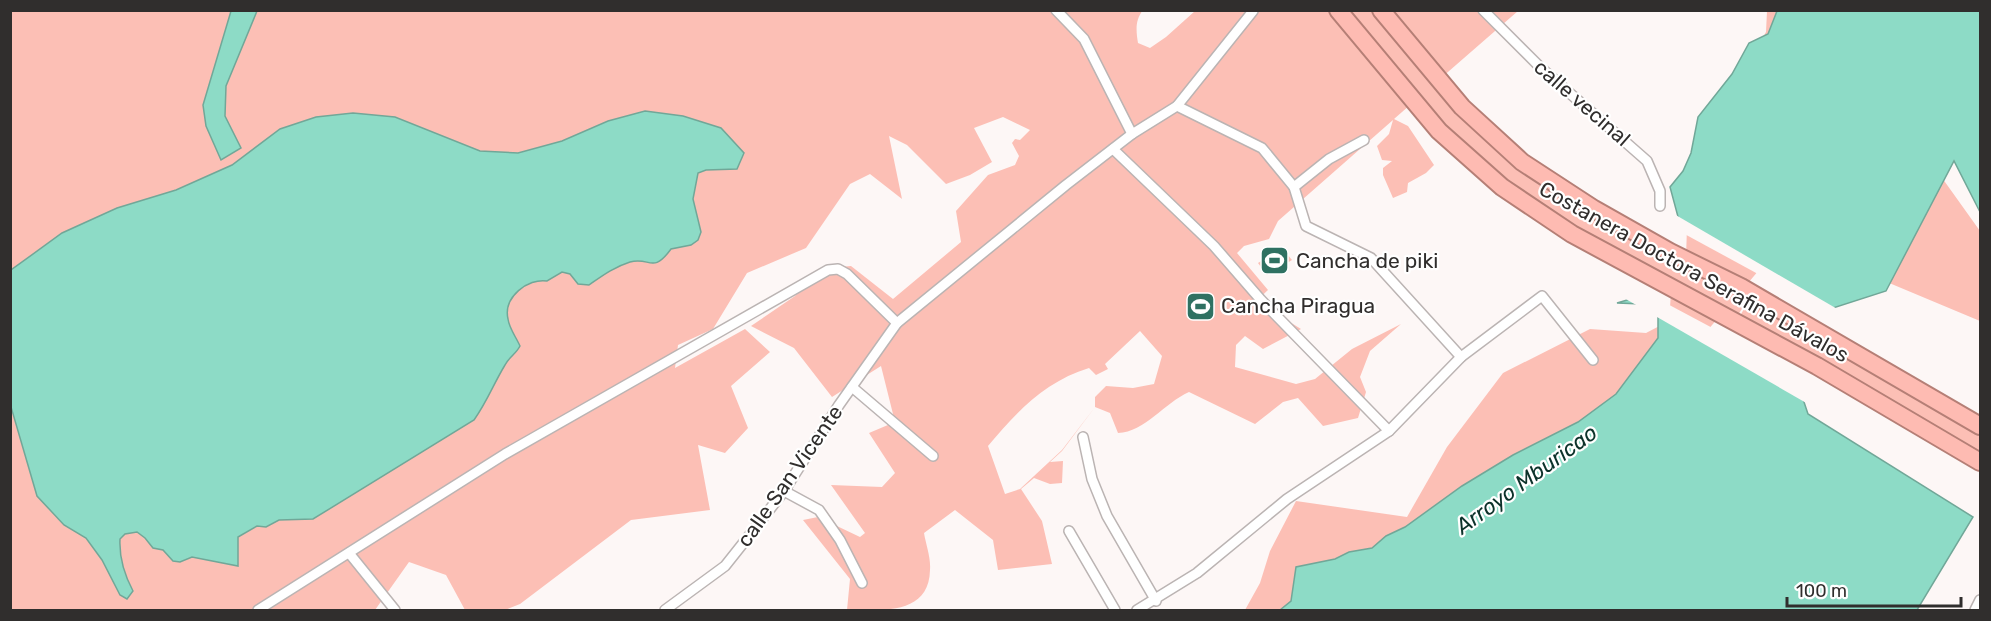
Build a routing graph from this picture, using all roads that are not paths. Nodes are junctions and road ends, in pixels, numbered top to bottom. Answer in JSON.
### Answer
{"nodes":[{"id":1,"x":1056,"y":10,"type":"edge"},
{"id":2,"x":1338,"y":10,"type":"edge"},
{"id":3,"x":1381,"y":10,"type":"edge"},
{"id":4,"x":1483,"y":10,"type":"edge"},
{"id":5,"x":1253,"y":11,"type":"edge"},
{"id":6,"x":1177,"y":106,"type":"junction"},
{"id":7,"x":1132,"y":134,"type":"junction"},
{"id":8,"x":1364,"y":140,"type":"dead end"},
{"id":9,"x":1113,"y":149,"type":"junction"},
{"id":10,"x":1294,"y":187,"type":"junction"},
{"id":11,"x":1660,"y":206,"type":"dead end"},
{"id":12,"x":897,"y":323,"type":"junction"},
{"id":13,"x":1461,"y":357,"type":"junction"},
{"id":14,"x":1593,"y":360,"type":"dead end"},
{"id":15,"x":852,"y":387,"type":"junction"},
{"id":16,"x":1980,"y":426,"type":"edge"},
{"id":17,"x":1389,"y":431,"type":"junction"},
{"id":18,"x":1083,"y":437,"type":"dead end"},
{"id":19,"x":933,"y":456,"type":"dead end"},
{"id":20,"x":1980,"y":462,"type":"edge"},
{"id":21,"x":784,"y":491,"type":"junction"},
{"id":22,"x":1069,"y":531,"type":"dead end"},
{"id":23,"x":349,"y":553,"type":"junction"},
{"id":24,"x":862,"y":583,"type":"dead end"},
{"id":25,"x":1980,"y":600,"type":"edge"},
{"id":26,"x":1156,"y":601,"type":"junction"},
{"id":27,"x":258,"y":610,"type":"edge"},
{"id":28,"x":395,"y":610,"type":"edge"},
{"id":29,"x":665,"y":610,"type":"edge"},
{"id":30,"x":1115,"y":610,"type":"edge"},
{"id":31,"x":1137,"y":610,"type":"edge"},
{"id":32,"x":1975,"y":610,"type":"edge"}],
"edges":[{"from":1,"to":7,"type":"street"},
{"from":2,"to":20,"type":"highway","name":"Costanera Doctora Serafina Dávalos"},
{"from":3,"to":16,"type":"highway","name":"Costanera Doctora Serafina Dávalos"},
{"from":4,"to":11,"type":"street","name":"calle vecinal"},
{"from":5,"to":6,"type":"street","name":"calle San Vicente"},
{"from":6,"to":7,"type":"street","name":"calle San Vicente"},
{"from":6,"to":10,"type":"street"},
{"from":7,"to":9,"type":"street","name":"calle San Vicente"},
{"from":8,"to":10,"type":"street"},
{"from":9,"to":12,"type":"street","name":"calle San Vicente"},
{"from":9,"to":17,"type":"street"},
{"from":10,"to":13,"type":"street"},
{"from":12,"to":15,"type":"street","name":"calle San Vicente"},
{"from":12,"to":23,"type":"street"},
{"from":13,"to":14,"type":"street"},
{"from":13,"to":17,"type":"street"},
{"from":15,"to":19,"type":"street"},
{"from":15,"to":21,"type":"street","name":"calle San Vicente"},
{"from":17,"to":26,"type":"street"},
{"from":18,"to":26,"type":"street"},
{"from":21,"to":24,"type":"street"},
{"from":21,"to":29,"type":"street","name":"calle San Vicente"},
{"from":22,"to":30,"type":"street"},
{"from":23,"to":27,"type":"street"},
{"from":23,"to":28,"type":"street"},
{"from":25,"to":32,"type":"street"},
{"from":26,"to":31,"type":"street"}]}
